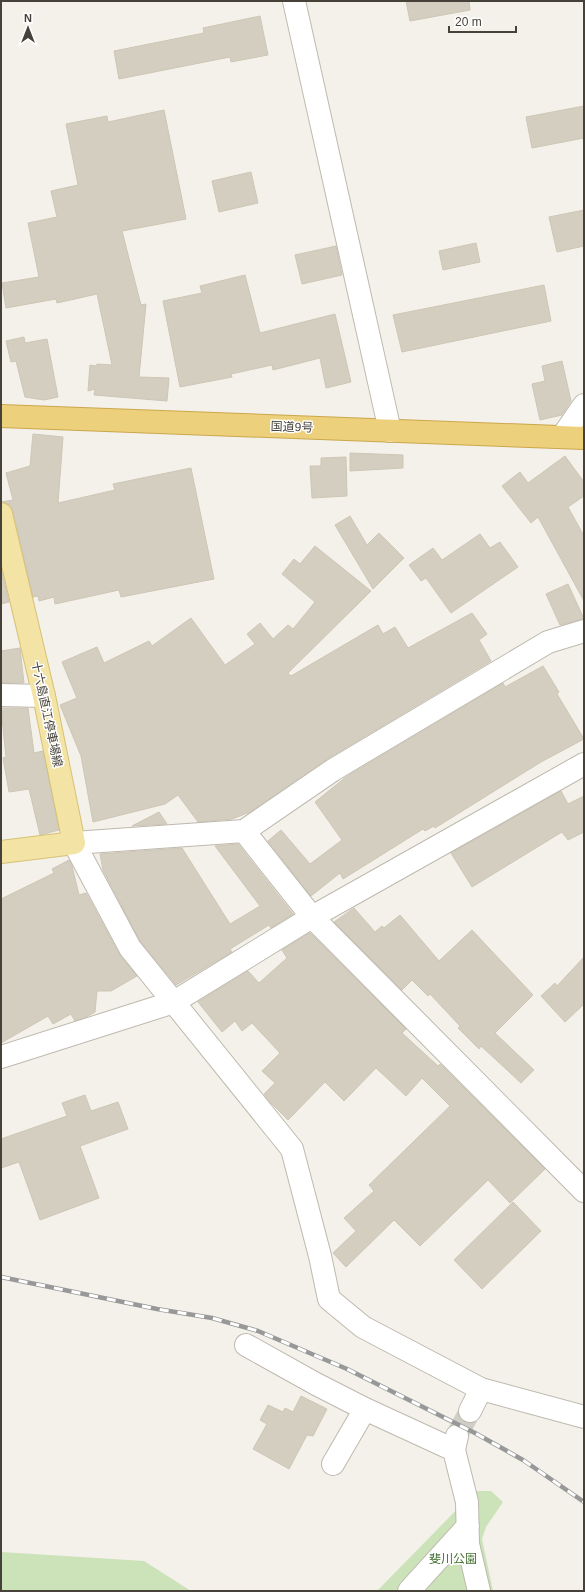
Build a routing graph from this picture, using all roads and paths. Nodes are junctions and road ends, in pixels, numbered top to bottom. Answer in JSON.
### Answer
{"nodes":[{"id":1,"x":294,"y":1,"type":"edge"},
{"id":2,"x":584,"y":405,"type":"edge"},
{"id":3,"x":1,"y":416,"type":"edge"},
{"id":4,"x":390,"y":431,"type":"junction"},
{"id":5,"x":562,"y":437,"type":"junction"},
{"id":6,"x":584,"y":438,"type":"edge"},
{"id":7,"x":1,"y":514,"type":"edge"},
{"id":8,"x":584,"y":631,"type":"edge"},
{"id":9,"x":1,"y":695,"type":"edge"},
{"id":10,"x":44,"y":696,"type":"junction"},
{"id":11,"x":584,"y":764,"type":"edge"},
{"id":12,"x":244,"y":831,"type":"junction"},
{"id":13,"x":74,"y":843,"type":"junction"},
{"id":14,"x":1,"y":852,"type":"edge"},
{"id":15,"x":312,"y":917,"type":"junction"},
{"id":16,"x":174,"y":1002,"type":"junction"},
{"id":17,"x":1,"y":1057,"type":"edge"},
{"id":18,"x":584,"y":1191,"type":"edge"},
{"id":19,"x":246,"y":1344,"type":"dead end"},
{"id":20,"x":481,"y":1389,"type":"junction"},
{"id":21,"x":365,"y":1409,"type":"junction"},
{"id":22,"x":470,"y":1411,"type":"tunnel mouth"},
{"id":23,"x":584,"y":1417,"type":"edge"},
{"id":24,"x":333,"y":1464,"type":"dead end"},
{"id":25,"x":468,"y":1526,"type":"junction"},
{"id":26,"x":409,"y":1591,"type":"edge"},
{"id":27,"x":479,"y":1591,"type":"edge"}],
"edges":[{"from":1,"to":4,"type":"street"},
{"from":2,"to":5,"type":"street"},
{"from":3,"to":4,"type":"highway","name":"国道9号"},
{"from":4,"to":5,"type":"highway","name":"国道9号"},
{"from":5,"to":6,"type":"highway","name":"国道9号"},
{"from":7,"to":10,"type":"main road","name":"十六島直江停車場線"},
{"from":8,"to":12,"type":"street"},
{"from":9,"to":10,"type":"street"},
{"from":10,"to":13,"type":"main road","name":"十六島直江停車場線"},
{"from":11,"to":15,"type":"street"},
{"from":12,"to":13,"type":"street"},
{"from":12,"to":15,"type":"street"},
{"from":13,"to":14,"type":"main road"},
{"from":13,"to":16,"type":"street"},
{"from":15,"to":16,"type":"street"},
{"from":15,"to":18,"type":"street"},
{"from":16,"to":17,"type":"street"},
{"from":16,"to":20,"type":"street"},
{"from":19,"to":21,"type":"street"},
{"from":20,"to":22,"type":"street"},
{"from":20,"to":23,"type":"street"},
{"from":21,"to":24,"type":"street"},
{"from":21,"to":25,"type":"street"},
{"from":25,"to":26,"type":"street"},
{"from":25,"to":27,"type":"street"}]}
